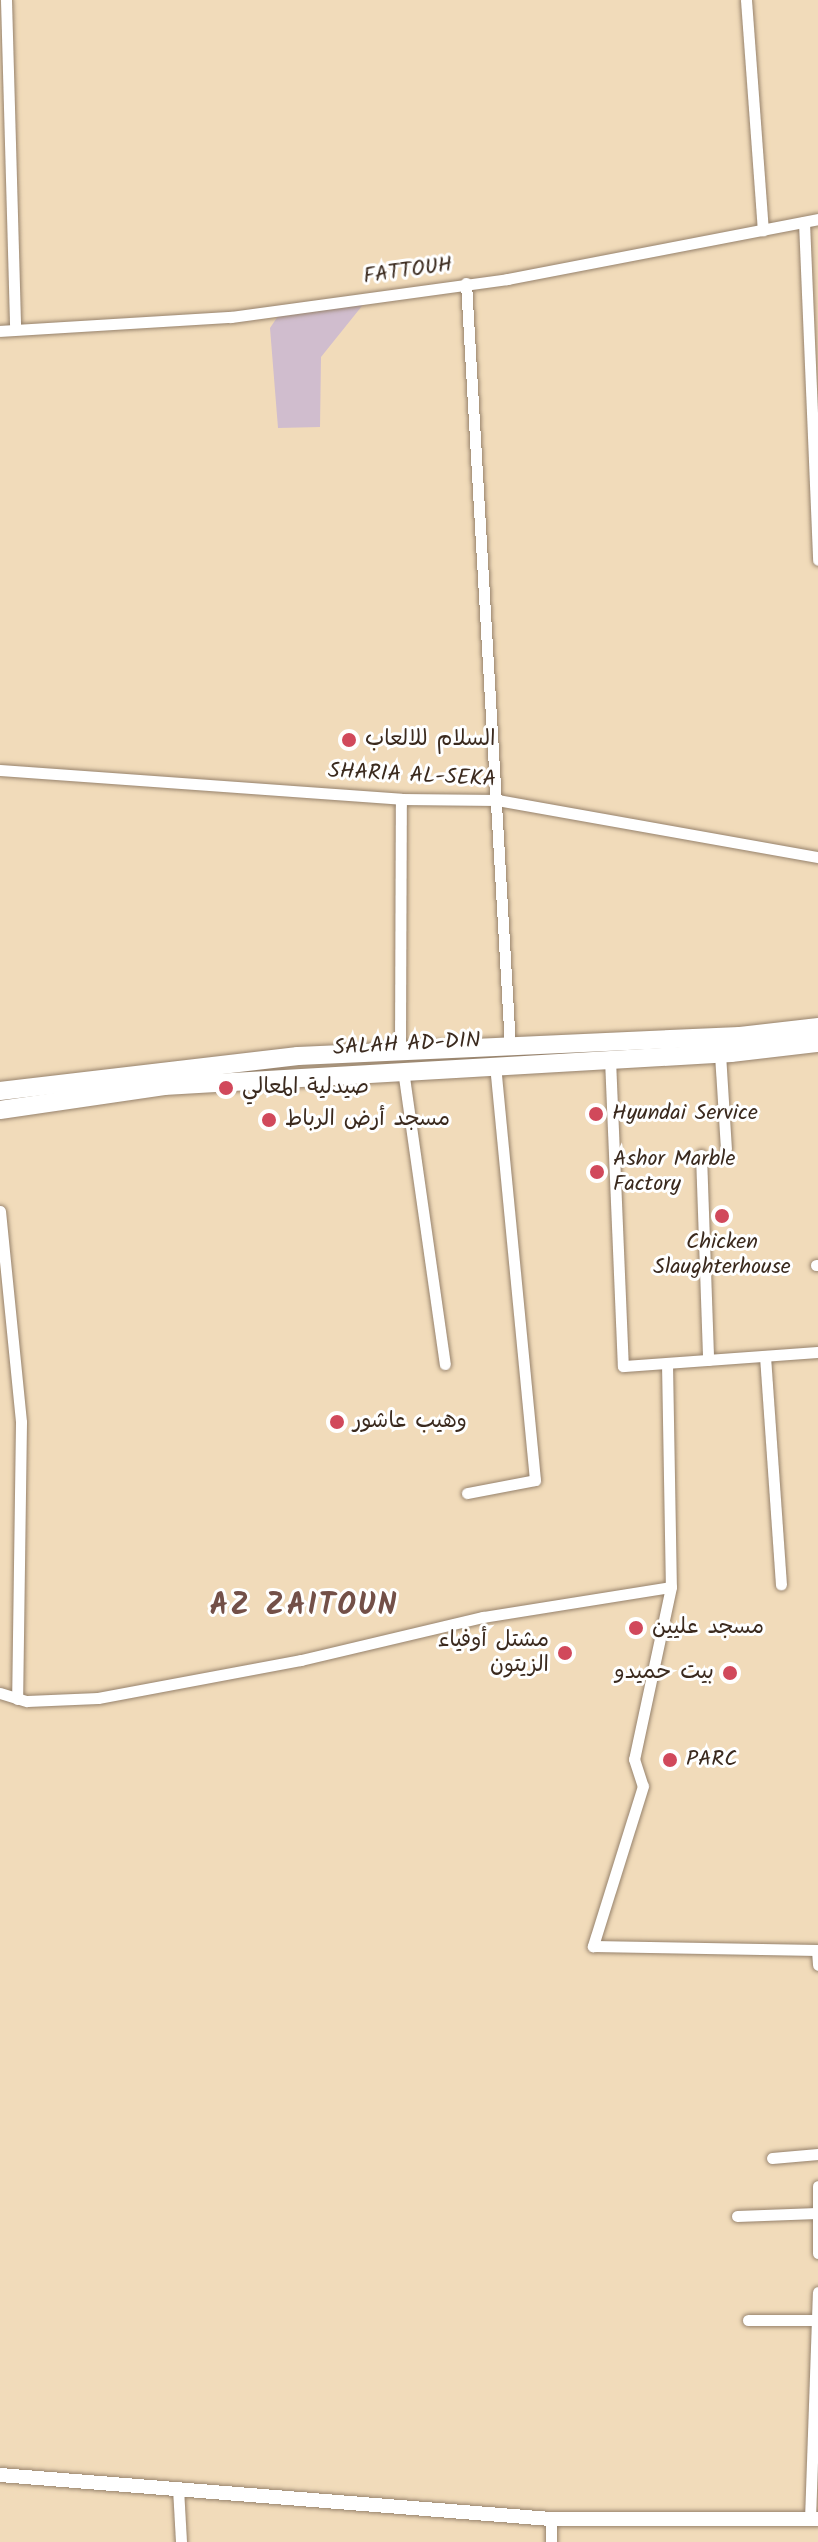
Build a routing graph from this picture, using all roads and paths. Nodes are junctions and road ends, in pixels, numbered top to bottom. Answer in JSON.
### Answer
{"nodes":[{"id":1,"x":6,"y":0,"type":"edge"},
{"id":2,"x":746,"y":0,"type":"edge"},
{"id":3,"x":818,"y":219,"type":"edge"},
{"id":4,"x":804,"y":222,"type":"junction"},
{"id":5,"x":763,"y":230,"type":"junction"},
{"id":6,"x":466,"y":283,"type":"junction"},
{"id":7,"x":15,"y":328,"type":"junction"},
{"id":8,"x":0,"y":331,"type":"edge"},
{"id":9,"x":818,"y":560,"type":"edge"},
{"id":10,"x":0,"y":770,"type":"edge"},
{"id":11,"x":401,"y":799,"type":"junction"},
{"id":12,"x":497,"y":800,"type":"junction"},
{"id":13,"x":818,"y":857,"type":"edge"},
{"id":14,"x":818,"y":1027,"type":"edge"},
{"id":15,"x":818,"y":1043,"type":"edge"},
{"id":16,"x":510,"y":1047,"type":"junction"},
{"id":17,"x":400,"y":1049,"type":"junction"},
{"id":18,"x":720,"y":1054,"type":"junction"},
{"id":19,"x":610,"y":1059,"type":"junction"},
{"id":20,"x":495,"y":1064,"type":"junction"},
{"id":21,"x":403,"y":1069,"type":"junction"},
{"id":22,"x":0,"y":1091,"type":"edge"},
{"id":23,"x":0,"y":1110,"type":"edge"},
{"id":24,"x":726,"y":1149,"type":"dead end"},
{"id":25,"x":701,"y":1155,"type":"dead end"},
{"id":26,"x":0,"y":1211,"type":"edge"},
{"id":27,"x":3,"y":1276,"type":"edge"},
{"id":28,"x":818,"y":1352,"type":"edge"},
{"id":29,"x":765,"y":1356,"type":"junction"},
{"id":30,"x":708,"y":1360,"type":"junction"},
{"id":31,"x":667,"y":1363,"type":"junction"},
{"id":32,"x":445,"y":1364,"type":"dead end"},
{"id":33,"x":467,"y":1493,"type":"dead end"},
{"id":34,"x":781,"y":1584,"type":"dead end"},
{"id":35,"x":671,"y":1587,"type":"junction"},
{"id":36,"x":0,"y":1693,"type":"edge"},
{"id":37,"x":17,"y":1699,"type":"junction"},
{"id":38,"x":818,"y":1965,"type":"edge"},
{"id":39,"x":818,"y":2154,"type":"edge"},
{"id":40,"x":772,"y":2158,"type":"dead end"},
{"id":41,"x":818,"y":2186,"type":"edge"},
{"id":42,"x":817,"y":2213,"type":"edge"},
{"id":43,"x":737,"y":2216,"type":"dead end"},
{"id":44,"x":818,"y":2224,"type":"edge"},
{"id":45,"x":818,"y":2253,"type":"edge"},
{"id":46,"x":818,"y":2292,"type":"edge"},
{"id":47,"x":748,"y":2320,"type":"dead end"},
{"id":48,"x":818,"y":2320,"type":"edge"},
{"id":49,"x":0,"y":2475,"type":"edge"},
{"id":50,"x":178,"y":2488,"type":"junction"},
{"id":51,"x":551,"y":2519,"type":"junction"},
{"id":52,"x":814,"y":2519,"type":"edge"},
{"id":53,"x":181,"y":2542,"type":"edge"},
{"id":54,"x":551,"y":2542,"type":"edge"}],
"edges":[{"from":1,"to":7,"type":"street"},
{"from":2,"to":5,"type":"street"},
{"from":3,"to":4,"type":"street","name":"FATTOUH"},
{"from":4,"to":5,"type":"street","name":"FATTOUH"},
{"from":4,"to":9,"type":"street"},
{"from":5,"to":6,"type":"street","name":"FATTOUH"},
{"from":6,"to":7,"type":"street","name":"FATTOUH"},
{"from":6,"to":12,"type":"street"},
{"from":7,"to":8,"type":"street","name":"FATTOUH"},
{"from":10,"to":11,"type":"street","name":"SHARIA AL-SEKA"},
{"from":11,"to":12,"type":"street","name":"SHARIA AL-SEKA"},
{"from":11,"to":17,"type":"street"},
{"from":12,"to":13,"type":"street","name":"SHARIA AL-SEKA"},
{"from":12,"to":16,"type":"street"},
{"from":14,"to":16,"type":"highway","name":"SALAH AD-DIN"},
{"from":15,"to":18,"type":"highway","name":"SALAH AD-DIN"},
{"from":16,"to":17,"type":"highway","name":"SALAH AD-DIN"},
{"from":17,"to":22,"type":"highway","name":"SALAH AD-DIN"},
{"from":18,"to":19,"type":"highway","name":"SALAH AD-DIN"},
{"from":18,"to":24,"type":"street"},
{"from":19,"to":20,"type":"highway","name":"SALAH AD-DIN"},
{"from":19,"to":31,"type":"street"},
{"from":20,"to":21,"type":"highway","name":"SALAH AD-DIN"},
{"from":20,"to":33,"type":"street"},
{"from":21,"to":23,"type":"highway","name":"SALAH AD-DIN"},
{"from":21,"to":32,"type":"street"},
{"from":25,"to":30,"type":"street"},
{"from":26,"to":27,"type":"street"},
{"from":27,"to":37,"type":"street"},
{"from":28,"to":29,"type":"street"},
{"from":29,"to":30,"type":"street"},
{"from":29,"to":34,"type":"street"},
{"from":30,"to":31,"type":"street"},
{"from":31,"to":35,"type":"street"},
{"from":35,"to":37,"type":"street"},
{"from":35,"to":38,"type":"street"},
{"from":36,"to":37,"type":"street"},
{"from":39,"to":40,"type":"street"},
{"from":41,"to":42,"type":"street"},
{"from":42,"to":43,"type":"street"},
{"from":42,"to":44,"type":"street"},
{"from":44,"to":45,"type":"street"},
{"from":46,"to":48,"type":"street"},
{"from":47,"to":48,"type":"street"},
{"from":48,"to":52,"type":"street"},
{"from":49,"to":50,"type":"street"},
{"from":50,"to":51,"type":"street"},
{"from":50,"to":53,"type":"street"},
{"from":51,"to":52,"type":"street"},
{"from":51,"to":54,"type":"street"}]}
